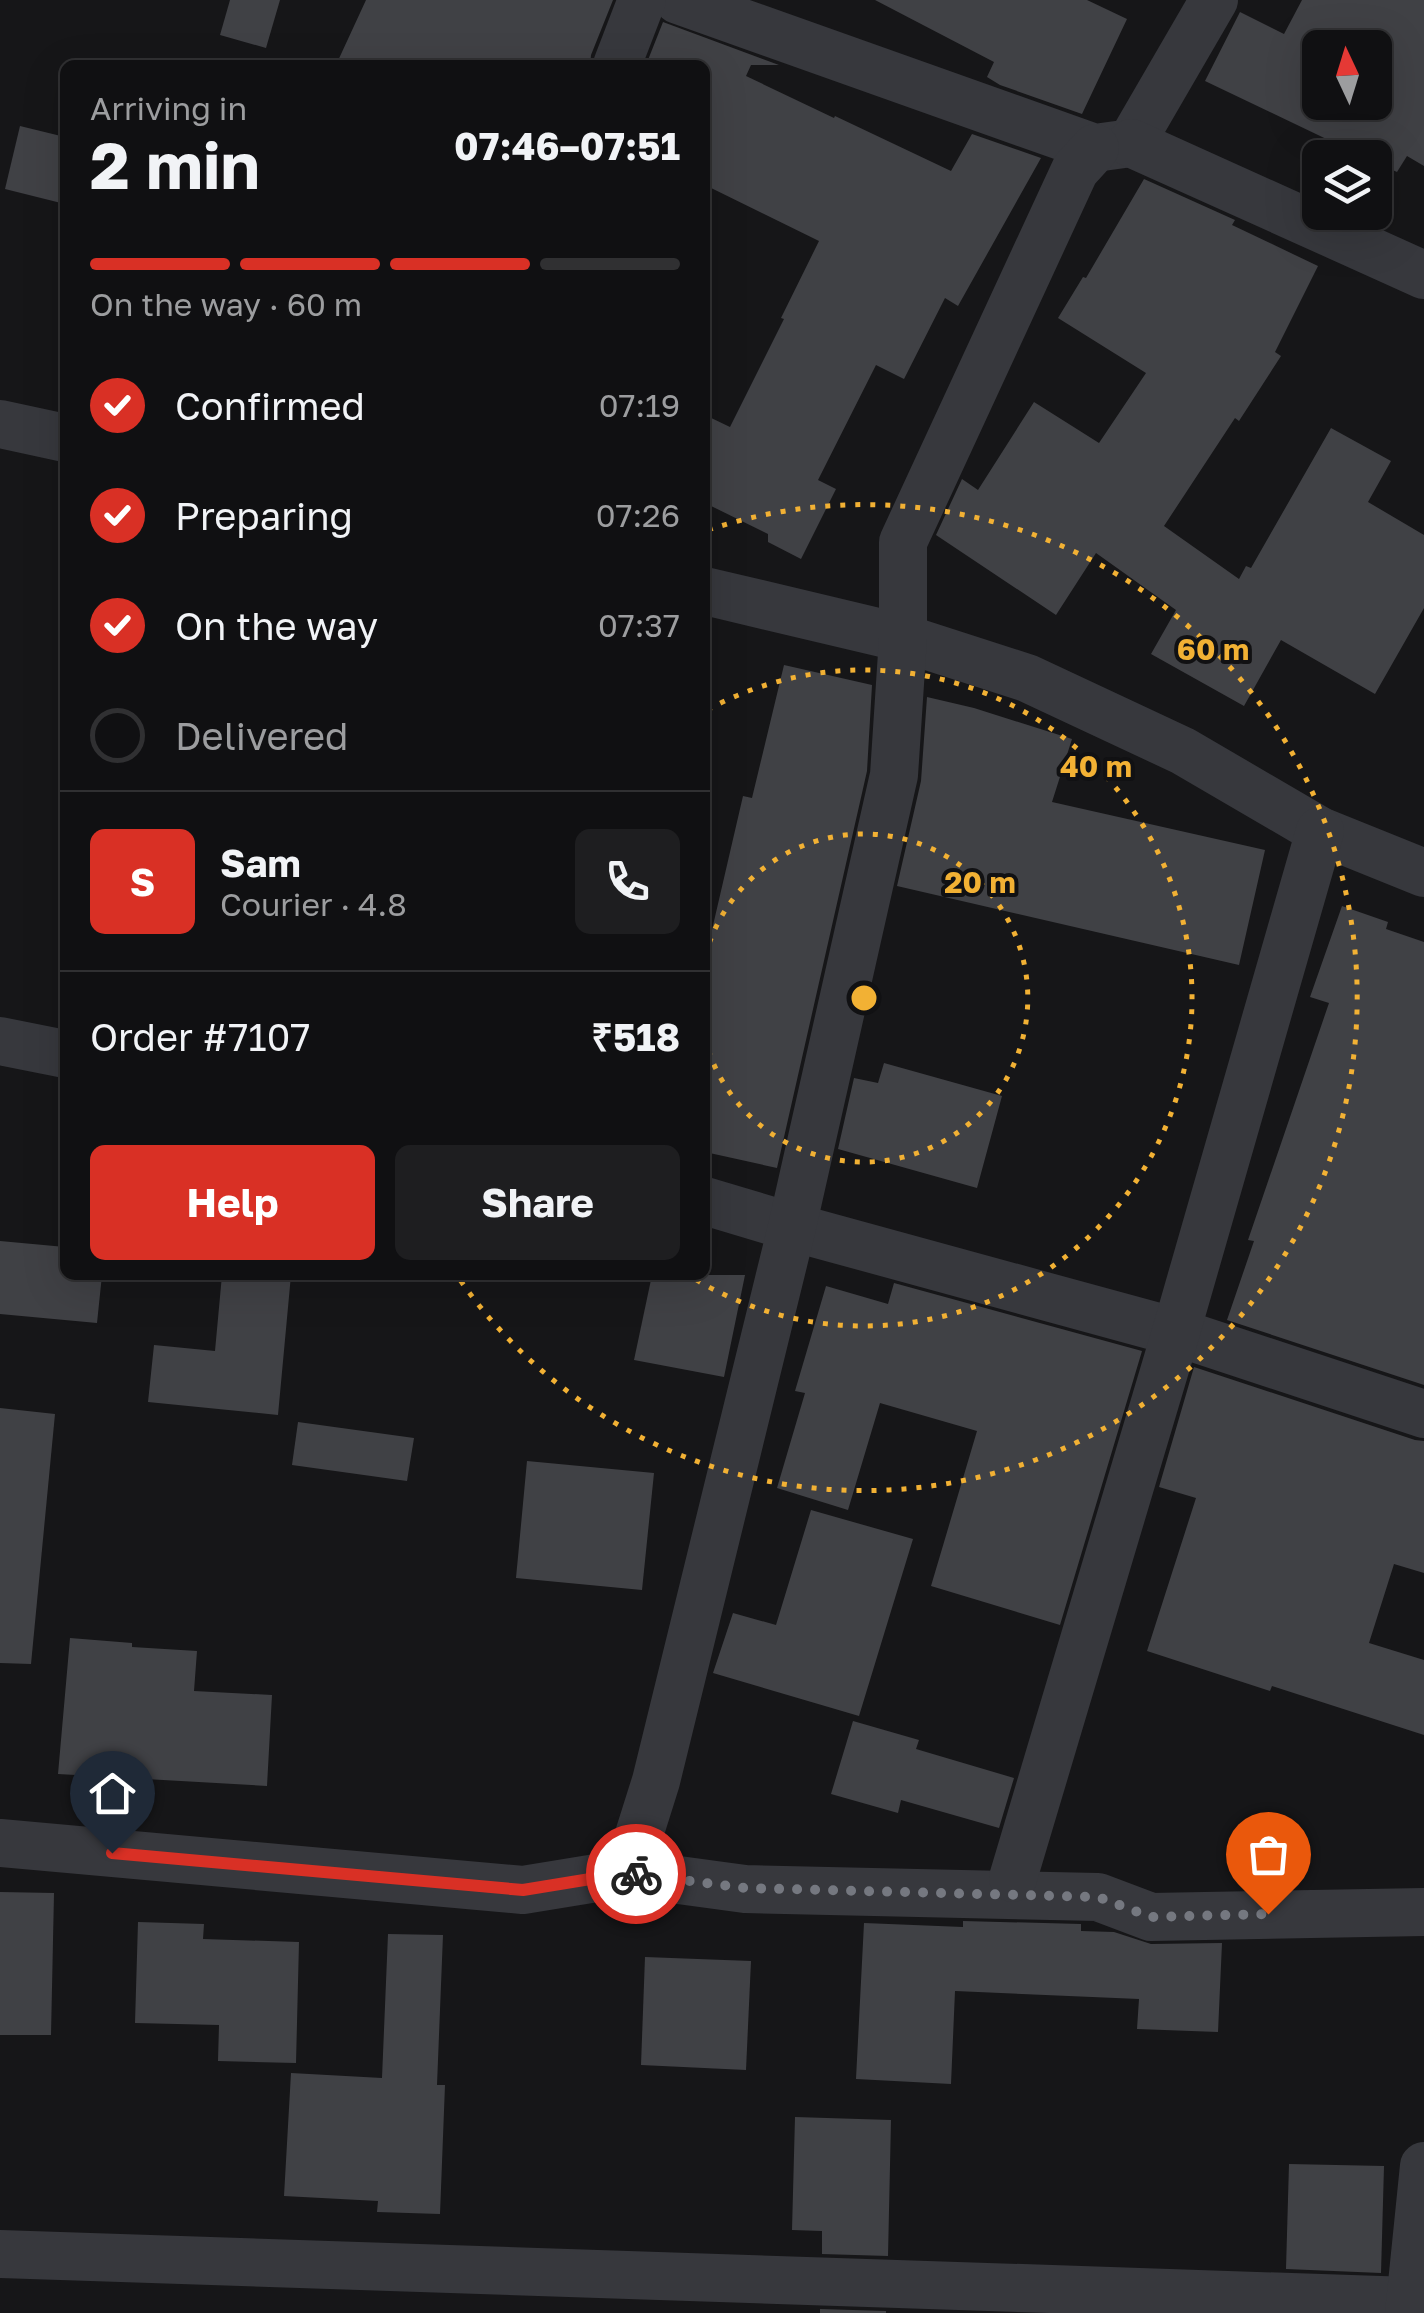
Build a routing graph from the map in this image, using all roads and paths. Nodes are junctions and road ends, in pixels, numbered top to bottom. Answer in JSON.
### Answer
{"nodes":[{"id":1,"x":642,"y":0,"type":"edge"},
{"id":2,"x":678,"y":0,"type":"edge"},
{"id":3,"x":1214,"y":0,"type":"edge"},
{"id":4,"x":619,"y":60,"type":"edge"},
{"id":5,"x":1113,"y":146,"type":"junction"},
{"id":6,"x":1424,"y":275,"type":"edge"},
{"id":7,"x":0,"y":424,"type":"edge"},
{"id":8,"x":60,"y":437,"type":"edge"},
{"id":9,"x":710,"y":593,"type":"edge"},
{"id":10,"x":903,"y":638,"type":"junction"},
{"id":11,"x":1320,"y":831,"type":"junction"},
{"id":12,"x":1424,"y":873,"type":"edge"},
{"id":13,"x":0,"y":1041,"type":"edge"},
{"id":14,"x":60,"y":1053,"type":"edge"},
{"id":15,"x":710,"y":1202,"type":"edge"},
{"id":16,"x":792,"y":1227,"type":"junction"},
{"id":17,"x":1176,"y":1332,"type":"junction"},
{"id":18,"x":1424,"y":1414,"type":"edge"},
{"id":19,"x":0,"y":1843,"type":"edge"},
{"id":20,"x":627,"y":1873,"type":"junction"},
{"id":21,"x":1014,"y":1878,"type":"dead end"},
{"id":22,"x":1424,"y":1912,"type":"edge"},
{"id":23,"x":1424,"y":2166,"type":"edge"},
{"id":24,"x":0,"y":2254,"type":"edge"},
{"id":25,"x":1410,"y":2307,"type":"edge"}],
"edges":[{"from":1,"to":4,"type":"street"},
{"from":2,"to":5,"type":"street"},
{"from":3,"to":5,"type":"street"},
{"from":5,"to":6,"type":"street"},
{"from":5,"to":10,"type":"street"},
{"from":7,"to":8,"type":"street"},
{"from":9,"to":10,"type":"street"},
{"from":10,"to":11,"type":"street"},
{"from":10,"to":16,"type":"street"},
{"from":11,"to":12,"type":"street"},
{"from":11,"to":17,"type":"street"},
{"from":13,"to":14,"type":"street"},
{"from":15,"to":16,"type":"street"},
{"from":16,"to":17,"type":"street"},
{"from":16,"to":20,"type":"street"},
{"from":17,"to":18,"type":"street"},
{"from":17,"to":21,"type":"street"},
{"from":19,"to":20,"type":"street"},
{"from":20,"to":22,"type":"street"},
{"from":23,"to":25,"type":"street"},
{"from":24,"to":25,"type":"street"}]}
